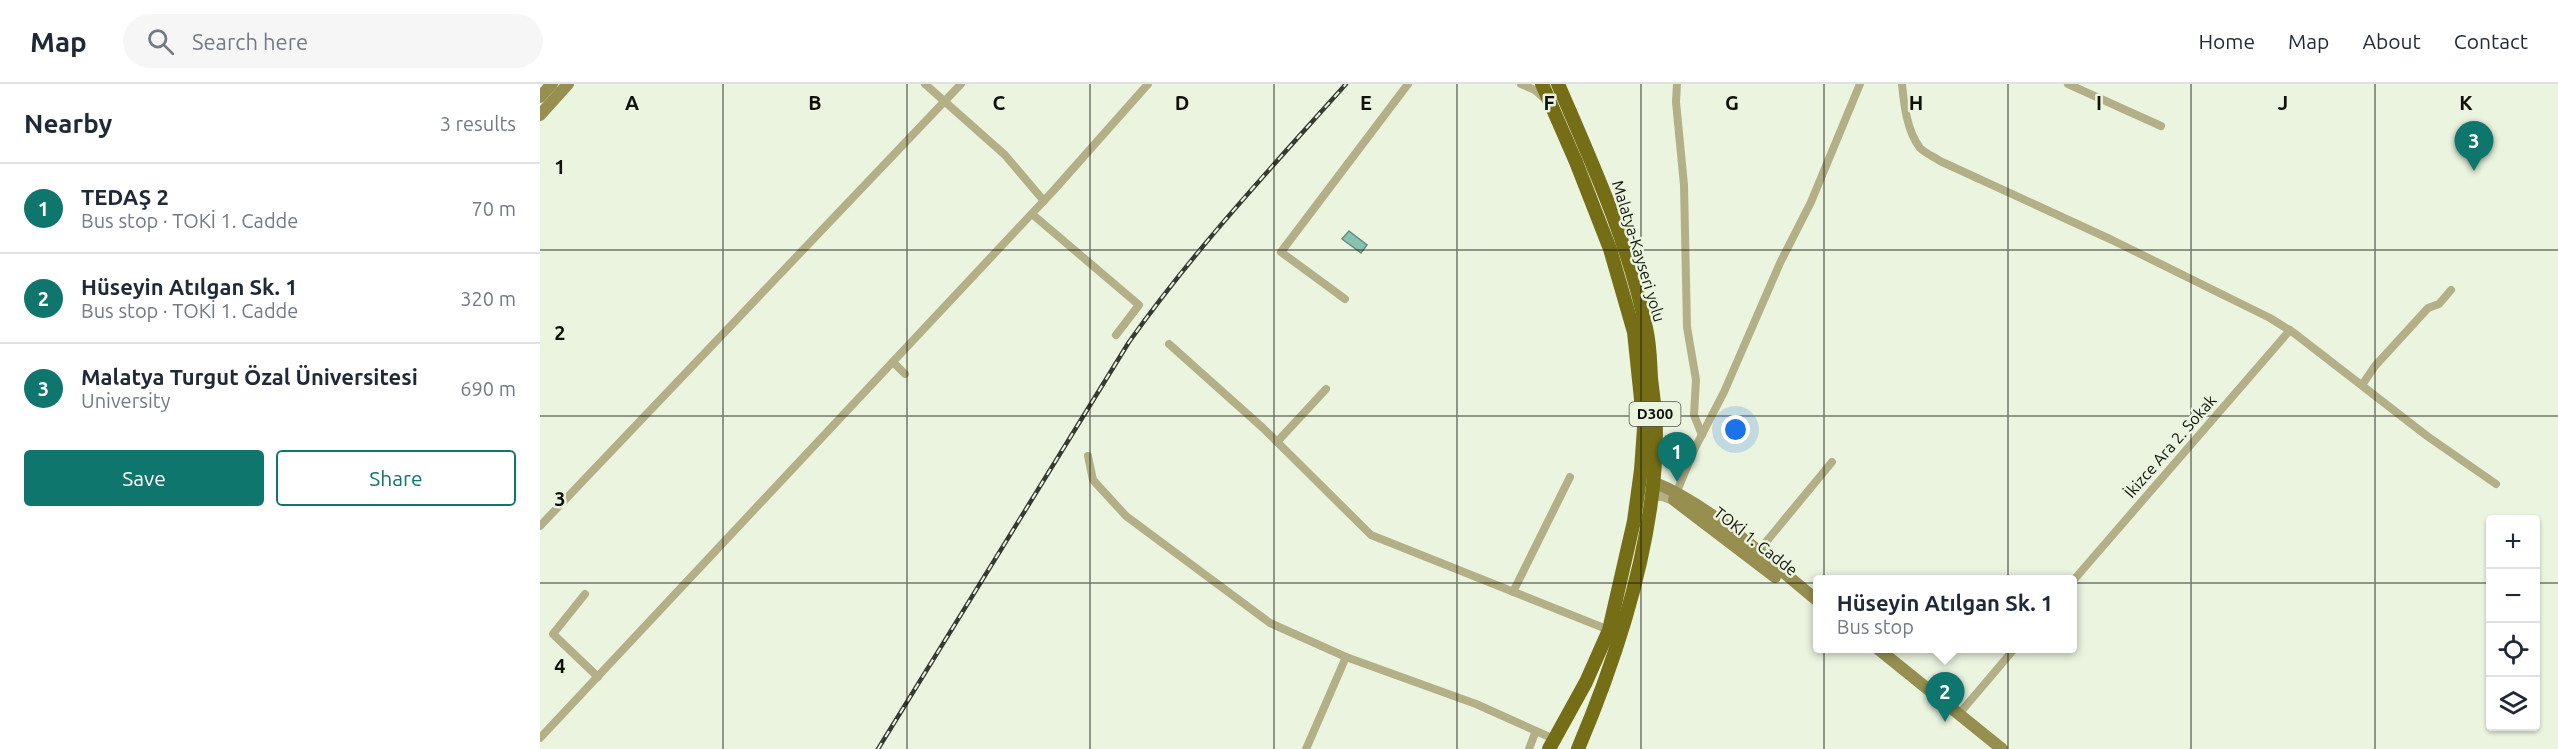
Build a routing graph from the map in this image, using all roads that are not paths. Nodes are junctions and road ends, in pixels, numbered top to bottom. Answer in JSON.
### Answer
{"nodes":[{"id":1,"x":552,"y":84,"type":"edge"},
{"id":2,"x":568,"y":84,"type":"edge"},
{"id":3,"x":925,"y":84,"type":"edge"},
{"id":4,"x":961,"y":84,"type":"edge"},
{"id":5,"x":1148,"y":84,"type":"edge"},
{"id":6,"x":1408,"y":84,"type":"edge"},
{"id":7,"x":1521,"y":84,"type":"edge"},
{"id":8,"x":1542,"y":84,"type":"edge"},
{"id":9,"x":1558,"y":84,"type":"edge"},
{"id":10,"x":1677,"y":84,"type":"edge"},
{"id":11,"x":1860,"y":84,"type":"edge"},
{"id":12,"x":1902,"y":84,"type":"edge"},
{"id":13,"x":2068,"y":84,"type":"edge"},
{"id":14,"x":540,"y":97,"type":"edge"},
{"id":15,"x":945,"y":102,"type":"junction"},
{"id":16,"x":1550,"y":103,"type":"junction"},
{"id":17,"x":540,"y":115,"type":"edge"},
{"id":18,"x":2161,"y":126,"type":"dead end"},
{"id":19,"x":1044,"y":201,"type":"junction"},
{"id":20,"x":1032,"y":214,"type":"junction"},
{"id":21,"x":2451,"y":290,"type":"dead end"},
{"id":22,"x":1345,"y":299,"type":"dead end"},
{"id":23,"x":2290,"y":330,"type":"junction"},
{"id":24,"x":1116,"y":335,"type":"dead end"},
{"id":25,"x":1169,"y":344,"type":"dead end"},
{"id":26,"x":892,"y":362,"type":"junction"},
{"id":27,"x":905,"y":374,"type":"dead end"},
{"id":28,"x":2362,"y":385,"type":"junction"},
{"id":29,"x":1326,"y":389,"type":"dead end"},
{"id":30,"x":1702,"y":435,"type":"junction"},
{"id":31,"x":1277,"y":442,"type":"junction"},
{"id":32,"x":1088,"y":456,"type":"dead end"},
{"id":33,"x":1832,"y":462,"type":"dead end"},
{"id":34,"x":1570,"y":477,"type":"dead end"},
{"id":35,"x":2496,"y":483,"type":"dead end"},
{"id":36,"x":1653,"y":489,"type":"junction"},
{"id":37,"x":1675,"y":496,"type":"junction"},
{"id":38,"x":540,"y":526,"type":"edge"},
{"id":39,"x":1754,"y":555,"type":"junction"},
{"id":40,"x":2077,"y":577,"type":"edge"},
{"id":41,"x":1513,"y":592,"type":"junction"},
{"id":42,"x":585,"y":594,"type":"dead end"},
{"id":43,"x":1813,"y":597,"type":"edge"},
{"id":44,"x":1813,"y":607,"type":"edge"},
{"id":45,"x":1609,"y":630,"type":"junction"},
{"id":46,"x":1872,"y":653,"type":"edge"},
{"id":47,"x":1883,"y":653,"type":"edge"},
{"id":48,"x":2011,"y":653,"type":"edge"},
{"id":49,"x":1346,"y":657,"type":"junction"},
{"id":50,"x":598,"y":677,"type":"junction"},
{"id":51,"x":1959,"y":714,"type":"junction"},
{"id":52,"x":1535,"y":733,"type":"junction"},
{"id":53,"x":540,"y":738,"type":"edge"},
{"id":54,"x":1551,"y":744,"type":"edge"},
{"id":55,"x":1306,"y":749,"type":"edge"},
{"id":56,"x":1529,"y":749,"type":"edge"},
{"id":57,"x":1578,"y":749,"type":"edge"},
{"id":58,"x":1989,"y":749,"type":"edge"},
{"id":59,"x":2002,"y":749,"type":"edge"}],
"edges":[{"from":1,"to":14,"type":"main road"},
{"from":2,"to":17,"type":"main road"},
{"from":3,"to":15,"type":"street"},
{"from":4,"to":15,"type":"street"},
{"from":5,"to":19,"type":"street"},
{"from":6,"to":22,"type":"street"},
{"from":7,"to":16,"type":"street"},
{"from":8,"to":16,"type":"highway","number":"D300"},
{"from":9,"to":36,"type":"highway","name":"Malatya-Kayseri yolu","number":"D300"},
{"from":10,"to":30,"type":"street"},
{"from":11,"to":30,"type":"street"},
{"from":12,"to":23,"type":"street"},
{"from":13,"to":18,"type":"street"},
{"from":15,"to":19,"type":"street"},
{"from":15,"to":38,"type":"street"},
{"from":16,"to":45,"type":"highway","number":"D300"},
{"from":19,"to":20,"type":"street"},
{"from":20,"to":24,"type":"street"},
{"from":20,"to":26,"type":"street"},
{"from":21,"to":28,"type":"street"},
{"from":23,"to":28,"type":"street"},
{"from":23,"to":40,"type":"street","name":"İkizce Ara 2. Sokak"},
{"from":25,"to":31,"type":"street"},
{"from":26,"to":27,"type":"street"},
{"from":26,"to":50,"type":"street"},
{"from":28,"to":35,"type":"street"},
{"from":29,"to":31,"type":"street"},
{"from":30,"to":37,"type":"street"},
{"from":31,"to":41,"type":"street"},
{"from":32,"to":49,"type":"street"},
{"from":33,"to":39,"type":"street"},
{"from":34,"to":41,"type":"street"},
{"from":36,"to":37,"type":"main road","name":"TOKİ 1. Cadde"},
{"from":36,"to":57,"type":"highway","name":"Malatya-Kayseri yolu","number":"D300"},
{"from":37,"to":39,"type":"main road","name":"TOKİ 1. Cadde"},
{"from":39,"to":43,"type":"main road","name":"TOKİ 1. Cadde"},
{"from":39,"to":44,"type":"main road","name":"TOKİ 1. Cadde"},
{"from":41,"to":45,"type":"street"},
{"from":42,"to":50,"type":"street"},
{"from":45,"to":54,"type":"highway","number":"D300"},
{"from":46,"to":58,"type":"main road"},
{"from":47,"to":51,"type":"main road"},
{"from":48,"to":51,"type":"street"},
{"from":49,"to":52,"type":"street"},
{"from":49,"to":55,"type":"street"},
{"from":50,"to":53,"type":"street"},
{"from":51,"to":59,"type":"main road"},
{"from":52,"to":54,"type":"street"},
{"from":52,"to":56,"type":"street"}]}
